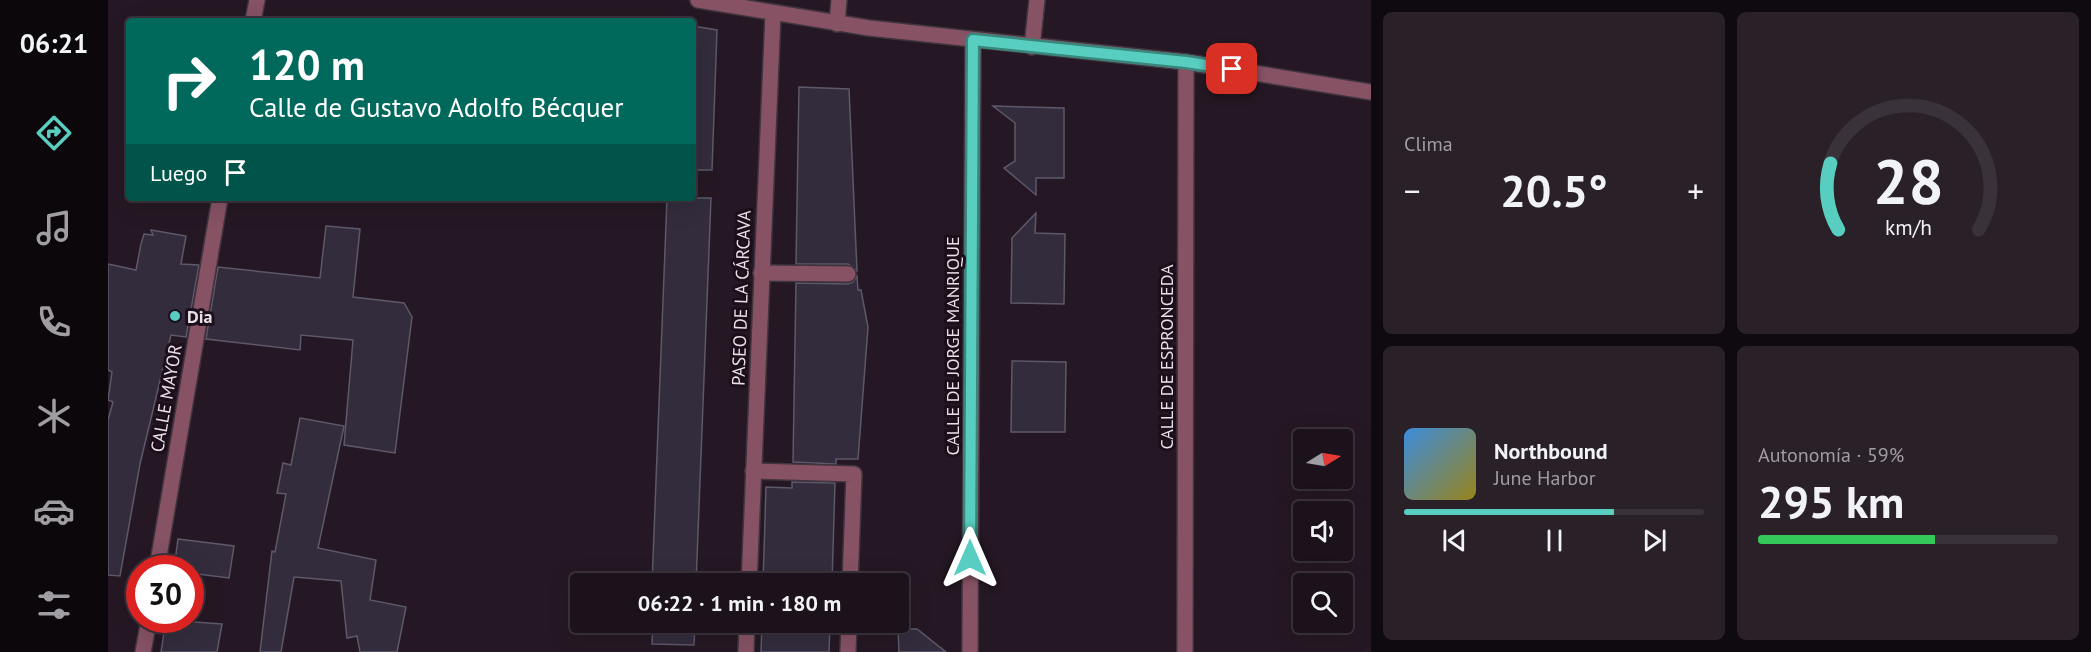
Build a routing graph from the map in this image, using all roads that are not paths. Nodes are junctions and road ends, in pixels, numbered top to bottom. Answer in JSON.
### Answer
{"nodes":[{"id":1,"x":257,"y":0,"type":"edge"},
{"id":2,"x":698,"y":0,"type":"edge"},
{"id":3,"x":839,"y":0,"type":"edge"},
{"id":4,"x":1037,"y":0,"type":"edge"},
{"id":5,"x":773,"y":14,"type":"junction"},
{"id":6,"x":254,"y":18,"type":"edge"},
{"id":7,"x":837,"y":24,"type":"junction"},
{"id":8,"x":973,"y":40,"type":"junction"},
{"id":9,"x":1032,"y":47,"type":"junction"},
{"id":10,"x":1186,"y":62,"type":"junction"},
{"id":11,"x":1371,"y":92,"type":"edge"},
{"id":12,"x":219,"y":201,"type":"edge"},
{"id":13,"x":761,"y":273,"type":"junction"},
{"id":14,"x":848,"y":274,"type":"dead end"},
{"id":15,"x":753,"y":471,"type":"junction"},
{"id":16,"x":160,"y":555,"type":"edge"},
{"id":17,"x":748,"y":573,"type":"edge"},
{"id":18,"x":850,"y":573,"type":"edge"},
{"id":19,"x":147,"y":633,"type":"edge"},
{"id":20,"x":747,"y":633,"type":"edge"},
{"id":21,"x":849,"y":633,"type":"edge"},
{"id":22,"x":143,"y":652,"type":"edge"},
{"id":23,"x":746,"y":652,"type":"edge"},
{"id":24,"x":848,"y":652,"type":"edge"},
{"id":25,"x":970,"y":652,"type":"edge"},
{"id":26,"x":1185,"y":652,"type":"edge"}],
"edges":[{"from":1,"to":6,"type":"street"},
{"from":2,"to":5,"type":"street"},
{"from":3,"to":7,"type":"street"},
{"from":4,"to":9,"type":"street"},
{"from":5,"to":7,"type":"street"},
{"from":5,"to":13,"type":"street","name":"PASEO DE LA CÁRCAVA"},
{"from":7,"to":8,"type":"street"},
{"from":8,"to":9,"type":"street"},
{"from":8,"to":25,"type":"street","name":"CALLE DE JORGE MANRIQUE"},
{"from":9,"to":10,"type":"street"},
{"from":10,"to":11,"type":"street"},
{"from":10,"to":26,"type":"street","name":"CALLE DE ESPRONCEDA"},
{"from":12,"to":16,"type":"street","name":"CALLE MAYOR"},
{"from":13,"to":14,"type":"street"},
{"from":13,"to":15,"type":"street","name":"PASEO DE LA CÁRCAVA"},
{"from":15,"to":17,"type":"street","name":"PASEO DE LA CÁRCAVA"},
{"from":15,"to":18,"type":"street"},
{"from":19,"to":22,"type":"street"},
{"from":20,"to":23,"type":"street"},
{"from":21,"to":24,"type":"street"}]}
